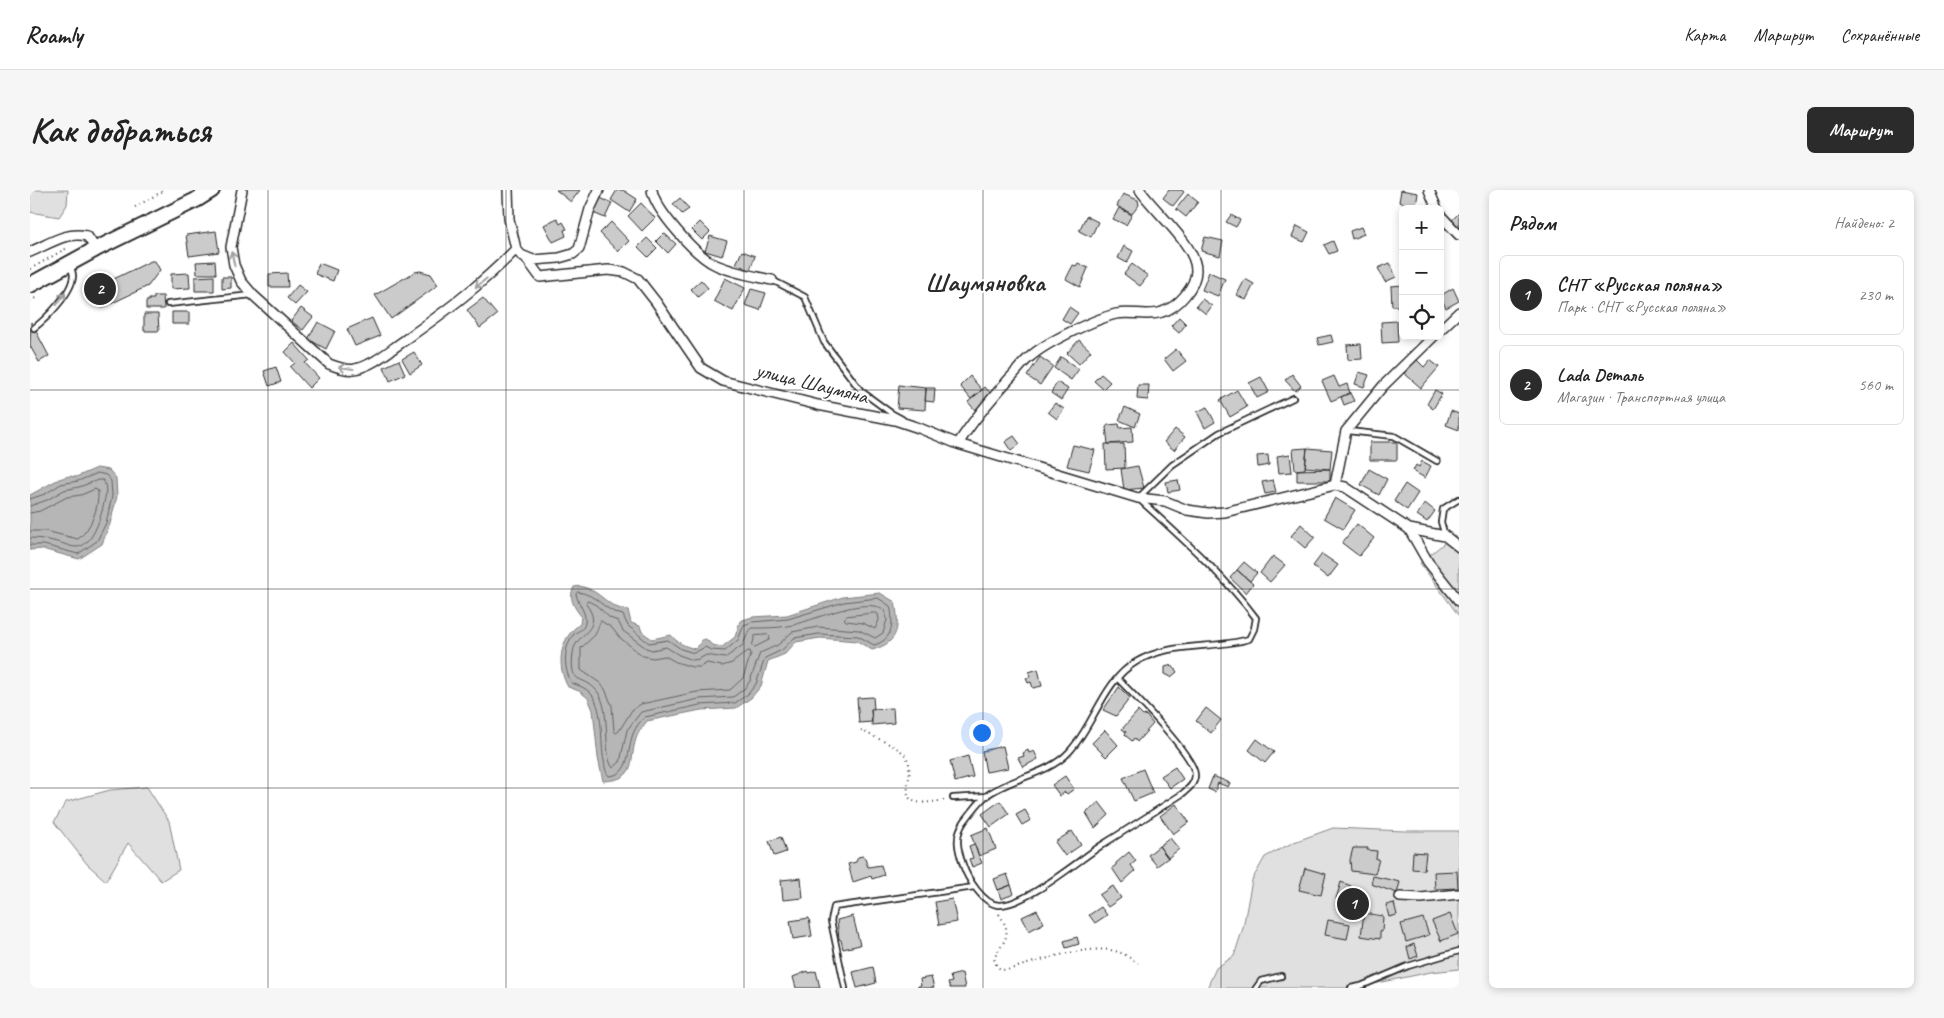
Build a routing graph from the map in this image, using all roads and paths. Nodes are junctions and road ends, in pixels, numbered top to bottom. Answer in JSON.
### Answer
{"nodes":[{"id":1,"x":165,"y":190,"type":"edge"},
{"id":2,"x":212,"y":190,"type":"edge"},
{"id":3,"x":242,"y":190,"type":"edge"},
{"id":4,"x":513,"y":190,"type":"edge"},
{"id":5,"x":599,"y":190,"type":"edge"},
{"id":6,"x":652,"y":190,"type":"edge"},
{"id":7,"x":1140,"y":190,"type":"edge"},
{"id":8,"x":1429,"y":190,"type":"edge"},
{"id":9,"x":508,"y":195,"type":"edge"},
{"id":10,"x":1435,"y":205,"type":"edge"},
{"id":11,"x":135,"y":207,"type":"dead end"},
{"id":12,"x":1444,"y":220,"type":"edge"},
{"id":13,"x":76,"y":234,"type":"junction"},
{"id":14,"x":1459,"y":234,"type":"edge"},
{"id":15,"x":96,"y":249,"type":"junction"},
{"id":16,"x":516,"y":249,"type":"junction"},
{"id":17,"x":30,"y":252,"type":"edge"},
{"id":18,"x":526,"y":258,"type":"junction"},
{"id":19,"x":70,"y":264,"type":"junction"},
{"id":20,"x":30,"y":269,"type":"edge"},
{"id":21,"x":772,"y":280,"type":"joint"},
{"id":22,"x":30,"y":285,"type":"edge"},
{"id":23,"x":253,"y":295,"type":"junction"},
{"id":24,"x":168,"y":304,"type":"dead end"},
{"id":25,"x":1459,"y":312,"type":"edge"},
{"id":26,"x":1444,"y":326,"type":"edge"},
{"id":27,"x":34,"y":328,"type":"dead end"},
{"id":28,"x":1430,"y":340,"type":"edge"},
{"id":29,"x":1292,"y":398,"type":"dead end"},
{"id":30,"x":919,"y":428,"type":"junction"},
{"id":31,"x":1346,"y":431,"type":"junction"},
{"id":32,"x":958,"y":444,"type":"junction"},
{"id":33,"x":1437,"y":461,"type":"dead end"},
{"id":34,"x":1335,"y":486,"type":"junction"},
{"id":35,"x":1138,"y":498,"type":"junction"},
{"id":36,"x":1459,"y":499,"type":"edge"},
{"id":37,"x":1409,"y":529,"type":"junction"},
{"id":38,"x":1445,"y":536,"type":"junction"},
{"id":39,"x":1459,"y":547,"type":"edge"},
{"id":40,"x":1459,"y":601,"type":"edge"},
{"id":41,"x":1117,"y":678,"type":"junction"},
{"id":42,"x":861,"y":730,"type":"dead end"},
{"id":43,"x":987,"y":796,"type":"junction"},
{"id":44,"x":953,"y":798,"type":"joint"},
{"id":45,"x":974,"y":887,"type":"junction"},
{"id":46,"x":1459,"y":894,"type":"edge"},
{"id":47,"x":1400,"y":897,"type":"dead end"},
{"id":48,"x":993,"y":904,"type":"junction"},
{"id":49,"x":1459,"y":951,"type":"edge"},
{"id":50,"x":1138,"y":963,"type":"dead end"},
{"id":51,"x":1281,"y":976,"type":"dead end"},
{"id":52,"x":844,"y":988,"type":"edge"},
{"id":53,"x":1256,"y":988,"type":"edge"},
{"id":54,"x":1351,"y":988,"type":"edge"}],
"edges":[{"from":1,"to":11,"type":"path"},
{"from":2,"to":15,"type":"main road"},
{"from":23,"to":3,"type":"street","one_way":true},
{"from":4,"to":9,"type":"lane"},
{"from":5,"to":18,"type":"street"},
{"from":6,"to":21,"type":"street"},
{"from":7,"to":32,"type":"street"},
{"from":8,"to":10,"type":"street"},
{"from":9,"to":16,"type":"street"},
{"from":12,"to":14,"type":"street"},
{"from":13,"to":15,"type":"street"},
{"from":13,"to":17,"type":"street"},
{"from":13,"to":20,"type":"path"},
{"from":15,"to":19,"type":"main road"},
{"from":16,"to":18,"type":"street","name":"улица Шаумяна"},
{"from":16,"to":23,"type":"street","one_way":true},
{"from":18,"to":30,"type":"street","name":"улица Шаумяна"},
{"from":19,"to":22,"type":"main road"},
{"from":27,"to":19,"type":"lane","one_way":true},
{"from":21,"to":30,"type":"lane"},
{"from":23,"to":24,"type":"lane"},
{"from":25,"to":26,"type":"street"},
{"from":28,"to":31,"type":"street"},
{"from":29,"to":35,"type":"lane"},
{"from":30,"to":32,"type":"street","name":"улица Шаумяна"},
{"from":31,"to":33,"type":"lane"},
{"from":31,"to":34,"type":"street"},
{"from":32,"to":35,"type":"street","name":"улица Шаумяна"},
{"from":34,"to":35,"type":"street","name":"улица Шаумяна"},
{"from":34,"to":37,"type":"street"},
{"from":35,"to":41,"type":"lane"},
{"from":36,"to":38,"type":"lane"},
{"from":37,"to":38,"type":"street"},
{"from":37,"to":40,"type":"street"},
{"from":38,"to":39,"type":"street"},
{"from":41,"to":43,"type":"lane"},
{"from":41,"to":48,"type":"lane"},
{"from":42,"to":44,"type":"path"},
{"from":43,"to":44,"type":"lane"},
{"from":43,"to":45,"type":"lane"},
{"from":45,"to":48,"type":"lane"},
{"from":45,"to":52,"type":"lane"},
{"from":46,"to":47,"type":"street"},
{"from":48,"to":50,"type":"path"},
{"from":49,"to":54,"type":"lane"},
{"from":51,"to":53,"type":"lane"}]}
